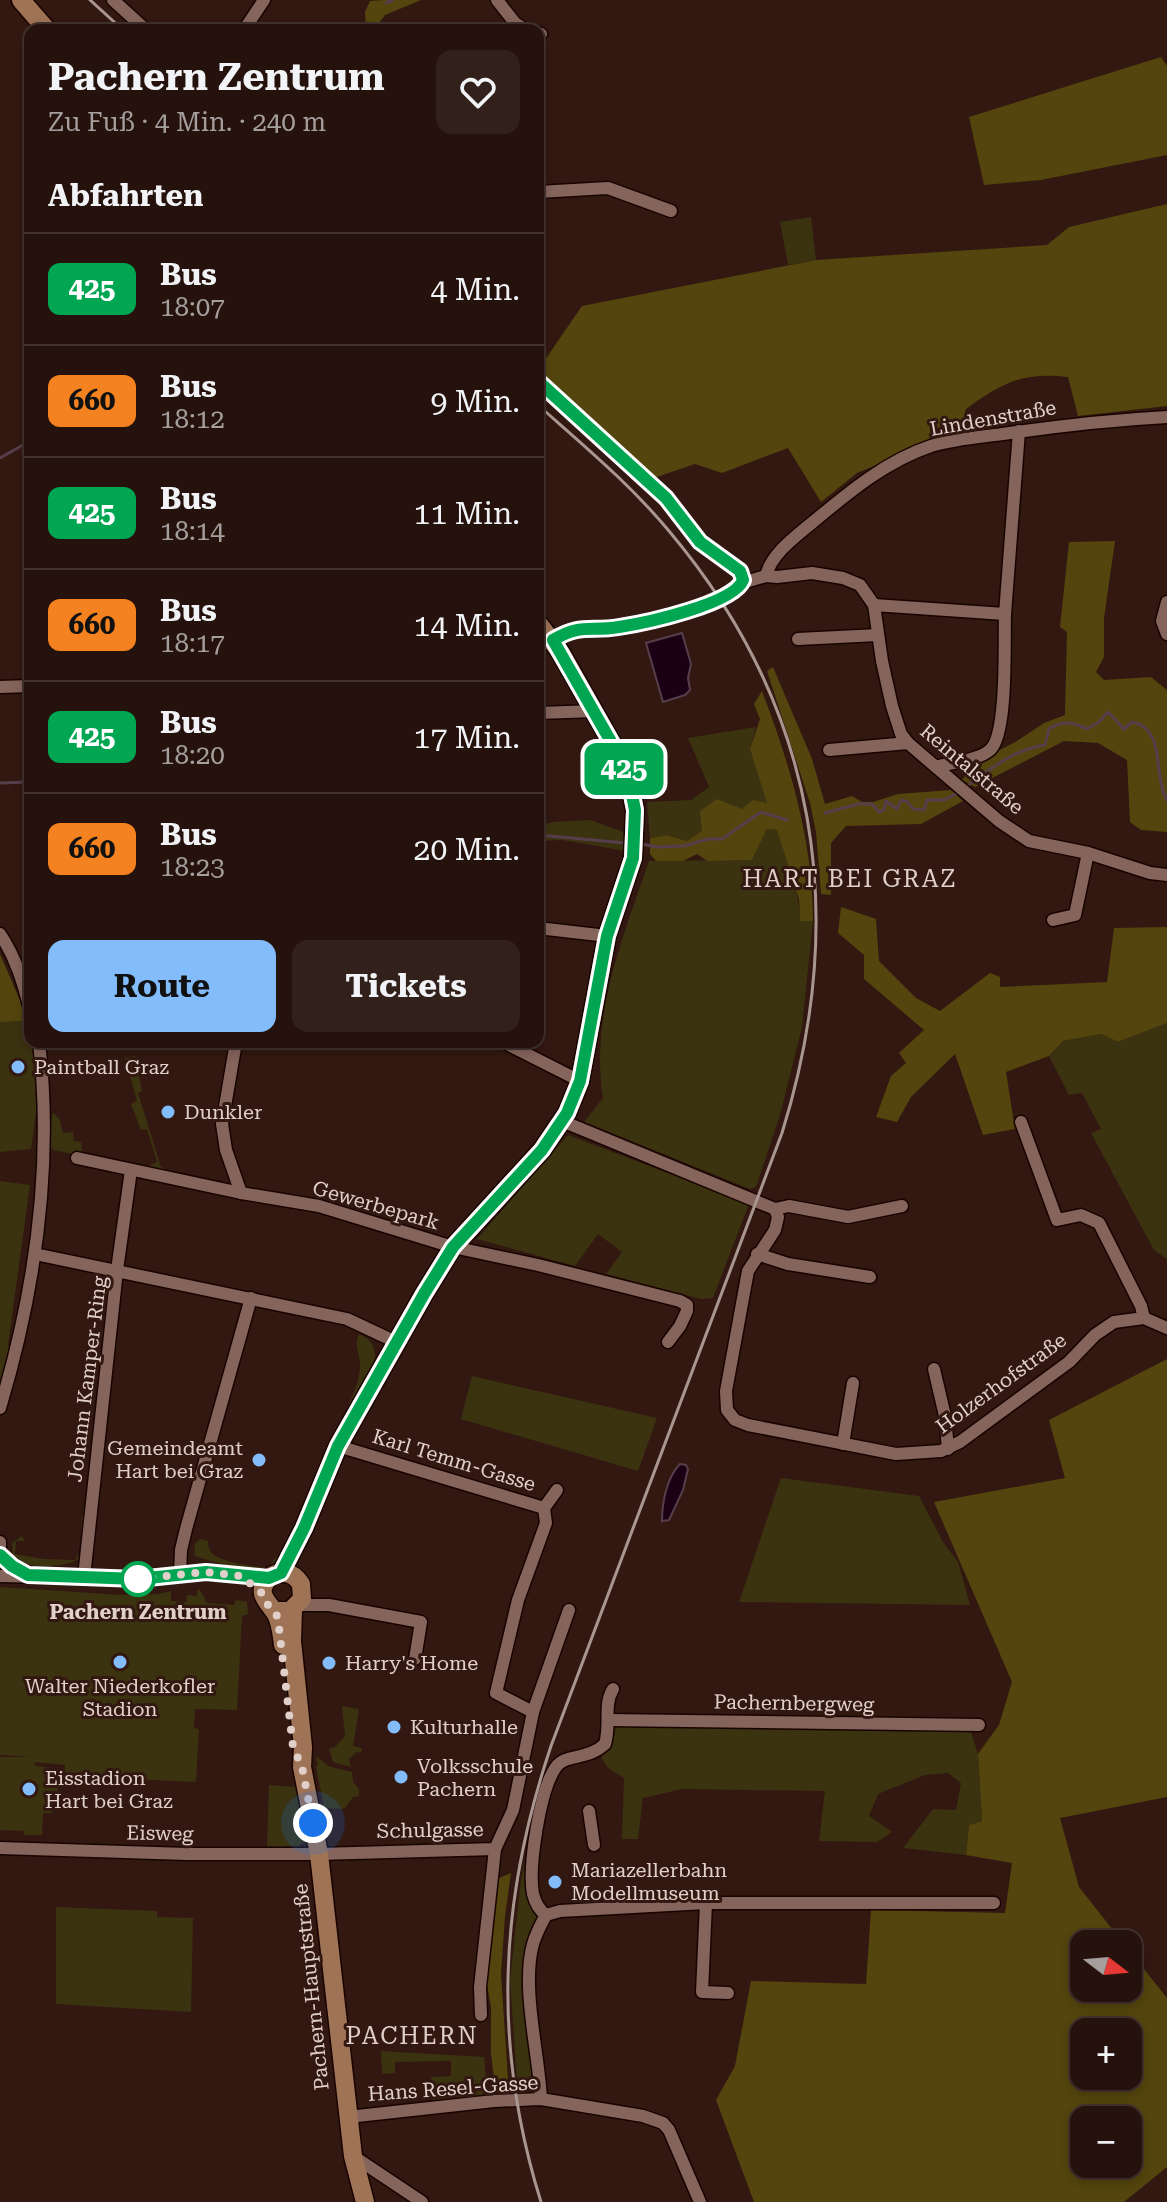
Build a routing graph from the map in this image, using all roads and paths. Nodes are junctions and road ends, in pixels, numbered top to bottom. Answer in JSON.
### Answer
{"nodes":[{"id":1,"x":21,"y":0,"type":"edge"},
{"id":2,"x":113,"y":0,"type":"edge"},
{"id":3,"x":497,"y":0,"type":"edge"},
{"id":4,"x":262,"y":1,"type":"edge"},
{"id":5,"x":42,"y":24,"type":"edge"},
{"id":6,"x":139,"y":24,"type":"edge"},
{"id":7,"x":248,"y":24,"type":"edge"},
{"id":8,"x":517,"y":24,"type":"edge"},
{"id":9,"x":544,"y":191,"type":"edge"},
{"id":10,"x":671,"y":211,"type":"dead end"},
{"id":11,"x":544,"y":386,"type":"edge"},
{"id":12,"x":1167,"y":417,"type":"edge"},
{"id":13,"x":1019,"y":431,"type":"junction"},
{"id":14,"x":766,"y":576,"type":"junction"},
{"id":15,"x":742,"y":583,"type":"junction"},
{"id":16,"x":1167,"y":602,"type":"edge"},
{"id":17,"x":874,"y":605,"type":"junction"},
{"id":18,"x":1005,"y":614,"type":"junction"},
{"id":19,"x":544,"y":630,"type":"edge"},
{"id":20,"x":1167,"y":634,"type":"edge"},
{"id":21,"x":878,"y":635,"type":"junction"},
{"id":22,"x":798,"y":639,"type":"dead end"},
{"id":23,"x":553,"y":640,"type":"junction"},
{"id":24,"x":24,"y":686,"type":"edge"},
{"id":25,"x":0,"y":687,"type":"edge"},
{"id":26,"x":596,"y":711,"type":"junction"},
{"id":27,"x":544,"y":713,"type":"edge"},
{"id":28,"x":908,"y":743,"type":"junction"},
{"id":29,"x":829,"y":750,"type":"dead end"},
{"id":30,"x":936,"y":767,"type":"junction"},
{"id":31,"x":1088,"y":853,"type":"junction"},
{"id":32,"x":1167,"y":875,"type":"edge"},
{"id":33,"x":1053,"y":920,"type":"dead end"},
{"id":34,"x":544,"y":929,"type":"edge"},
{"id":35,"x":0,"y":934,"type":"edge"},
{"id":36,"x":607,"y":936,"type":"junction"},
{"id":37,"x":24,"y":987,"type":"edge"},
{"id":38,"x":40,"y":1048,"type":"edge"},
{"id":39,"x":235,"y":1048,"type":"edge"},
{"id":40,"x":515,"y":1048,"type":"edge"},
{"id":41,"x":580,"y":1081,"type":"junction"},
{"id":42,"x":562,"y":1121,"type":"junction"},
{"id":43,"x":1021,"y":1122,"type":"dead end"},
{"id":44,"x":77,"y":1158,"type":"dead end"},
{"id":45,"x":131,"y":1170,"type":"junction"},
{"id":46,"x":241,"y":1193,"type":"junction"},
{"id":47,"x":902,"y":1206,"type":"dead end"},
{"id":48,"x":775,"y":1209,"type":"junction"},
{"id":49,"x":453,"y":1247,"type":"junction"},
{"id":50,"x":35,"y":1254,"type":"junction"},
{"id":51,"x":757,"y":1254,"type":"junction"},
{"id":52,"x":117,"y":1270,"type":"junction"},
{"id":53,"x":870,"y":1277,"type":"dead end"},
{"id":54,"x":251,"y":1298,"type":"junction"},
{"id":55,"x":1144,"y":1318,"type":"junction"},
{"id":56,"x":1167,"y":1328,"type":"edge"},
{"id":57,"x":396,"y":1342,"type":"junction"},
{"id":58,"x":668,"y":1342,"type":"dead end"},
{"id":59,"x":934,"y":1369,"type":"dead end"},
{"id":60,"x":853,"y":1383,"type":"dead end"},
{"id":61,"x":0,"y":1408,"type":"edge"},
{"id":62,"x":843,"y":1444,"type":"junction"},
{"id":63,"x":338,"y":1446,"type":"junction"},
{"id":64,"x":948,"y":1449,"type":"junction"},
{"id":65,"x":557,"y":1490,"type":"dead end"},
{"id":66,"x":544,"y":1508,"type":"junction"},
{"id":67,"x":0,"y":1542,"type":"edge"},
{"id":68,"x":0,"y":1553,"type":"edge"},
{"id":69,"x":180,"y":1574,"type":"junction"},
{"id":70,"x":28,"y":1575,"type":"junction"},
{"id":71,"x":0,"y":1576,"type":"edge"},
{"id":72,"x":84,"y":1577,"type":"junction"},
{"id":73,"x":285,"y":1592,"type":"junction"},
{"id":74,"x":569,"y":1610,"type":"dead end"},
{"id":75,"x":415,"y":1659,"type":"dead end"},
{"id":76,"x":613,"y":1689,"type":"dead end"},
{"id":77,"x":533,"y":1712,"type":"junction"},
{"id":78,"x":609,"y":1720,"type":"junction"},
{"id":79,"x":979,"y":1725,"type":"dead end"},
{"id":80,"x":589,"y":1811,"type":"dead end"},
{"id":81,"x":594,"y":1845,"type":"dead end"},
{"id":82,"x":0,"y":1848,"type":"edge"},
{"id":83,"x":495,"y":1849,"type":"junction"},
{"id":84,"x":319,"y":1854,"type":"junction"},
{"id":85,"x":706,"y":1903,"type":"junction"},
{"id":86,"x":994,"y":1903,"type":"dead end"},
{"id":87,"x":546,"y":1915,"type":"junction"},
{"id":88,"x":728,"y":1993,"type":"dead end"},
{"id":89,"x":481,"y":2015,"type":"dead end"},
{"id":90,"x":541,"y":2099,"type":"junction"},
{"id":91,"x":348,"y":2117,"type":"junction"},
{"id":92,"x":353,"y":2156,"type":"junction"},
{"id":93,"x":365,"y":2202,"type":"edge"},
{"id":94,"x":422,"y":2202,"type":"edge"},
{"id":95,"x":700,"y":2202,"type":"edge"}],
"edges":[{"from":1,"to":5,"type":"main road"},
{"from":2,"to":6,"type":"street"},
{"from":3,"to":8,"type":"street"},
{"from":4,"to":7,"type":"street"},
{"from":9,"to":10,"type":"street"},
{"from":11,"to":15,"type":"street"},
{"from":12,"to":13,"type":"street","name":"Lindenstraße"},
{"from":13,"to":14,"type":"street","name":"Lindenstraße"},
{"from":13,"to":18,"type":"street"},
{"from":14,"to":15,"type":"street"},
{"from":14,"to":17,"type":"street"},
{"from":15,"to":23,"type":"street"},
{"from":16,"to":20,"type":"street"},
{"from":17,"to":18,"type":"street"},
{"from":17,"to":21,"type":"street","name":"Reintalstraße"},
{"from":18,"to":30,"type":"street"},
{"from":19,"to":23,"type":"main road"},
{"from":21,"to":22,"type":"street"},
{"from":21,"to":28,"type":"street","name":"Reintalstraße"},
{"from":23,"to":26,"type":"main road"},
{"from":24,"to":25,"type":"street"},
{"from":26,"to":27,"type":"street"},
{"from":26,"to":36,"type":"main road"},
{"from":28,"to":29,"type":"street"},
{"from":28,"to":30,"type":"street","name":"Reintalstraße"},
{"from":30,"to":31,"type":"street","name":"Reintalstraße"},
{"from":31,"to":32,"type":"street","name":"Reintalstraße"},
{"from":31,"to":33,"type":"street"},
{"from":34,"to":36,"type":"street"},
{"from":35,"to":37,"type":"street"},
{"from":36,"to":41,"type":"main road"},
{"from":38,"to":50,"type":"street"},
{"from":39,"to":46,"type":"street"},
{"from":40,"to":41,"type":"street"},
{"from":41,"to":42,"type":"main road"},
{"from":42,"to":48,"type":"street"},
{"from":42,"to":49,"type":"main road"},
{"from":43,"to":55,"type":"street"},
{"from":44,"to":45,"type":"street","name":"Gewerbepark"},
{"from":45,"to":46,"type":"street","name":"Gewerbepark"},
{"from":45,"to":52,"type":"street"},
{"from":46,"to":49,"type":"street","name":"Gewerbepark"},
{"from":47,"to":48,"type":"street"},
{"from":48,"to":51,"type":"street","name":"Holzerhofstraße"},
{"from":49,"to":57,"type":"main road"},
{"from":49,"to":58,"type":"street"},
{"from":50,"to":52,"type":"street"},
{"from":50,"to":61,"type":"street"},
{"from":51,"to":53,"type":"street"},
{"from":51,"to":62,"type":"street","name":"Holzerhofstraße"},
{"from":52,"to":54,"type":"street","name":"Johann Kamper-Ring"},
{"from":52,"to":72,"type":"street","name":"Johann Kamper-Ring"},
{"from":54,"to":57,"type":"street","name":"Johann Kamper-Ring"},
{"from":54,"to":69,"type":"street"},
{"from":55,"to":56,"type":"street"},
{"from":55,"to":64,"type":"street","name":"Holzerhofstraße"},
{"from":57,"to":63,"type":"main road"},
{"from":59,"to":64,"type":"street"},
{"from":60,"to":62,"type":"street"},
{"from":62,"to":64,"type":"street","name":"Holzerhofstraße"},
{"from":63,"to":66,"type":"street","name":"Karl Temm-Gasse"},
{"from":63,"to":73,"type":"main road"},
{"from":65,"to":66,"type":"street"},
{"from":66,"to":77,"type":"street","name":"Karl Temm-Gasse"},
{"from":67,"to":68,"type":"street"},
{"from":68,"to":70,"type":"street"},
{"from":69,"to":72,"type":"street"},
{"from":69,"to":73,"type":"street"},
{"from":70,"to":71,"type":"street"},
{"from":70,"to":72,"type":"street"},
{"from":73,"to":75,"type":"street"},
{"from":73,"to":84,"type":"main road","name":"Pachern-Hauptstraße"},
{"from":74,"to":77,"type":"street","name":"Schulgasse"},
{"from":76,"to":78,"type":"street"},
{"from":77,"to":83,"type":"street","name":"Schulgasse"},
{"from":78,"to":79,"type":"street","name":"Pachernbergweg"},
{"from":78,"to":87,"type":"street"},
{"from":80,"to":81,"type":"street"},
{"from":82,"to":84,"type":"street","name":"Eisweg"},
{"from":83,"to":84,"type":"street","name":"Schulgasse"},
{"from":83,"to":89,"type":"street","name":"Schulgasse"},
{"from":84,"to":91,"type":"main road","name":"Pachern-Hauptstraße"},
{"from":85,"to":86,"type":"street"},
{"from":85,"to":87,"type":"street"},
{"from":85,"to":88,"type":"street"},
{"from":87,"to":90,"type":"street"},
{"from":90,"to":91,"type":"street","name":"Hans Resel-Gasse"},
{"from":90,"to":95,"type":"street","name":"Hans Resel-Gasse"},
{"from":91,"to":92,"type":"main road","name":"Pachern-Hauptstraße"},
{"from":92,"to":93,"type":"main road","name":"Pachern-Hauptstraße"},
{"from":92,"to":94,"type":"street"}]}
